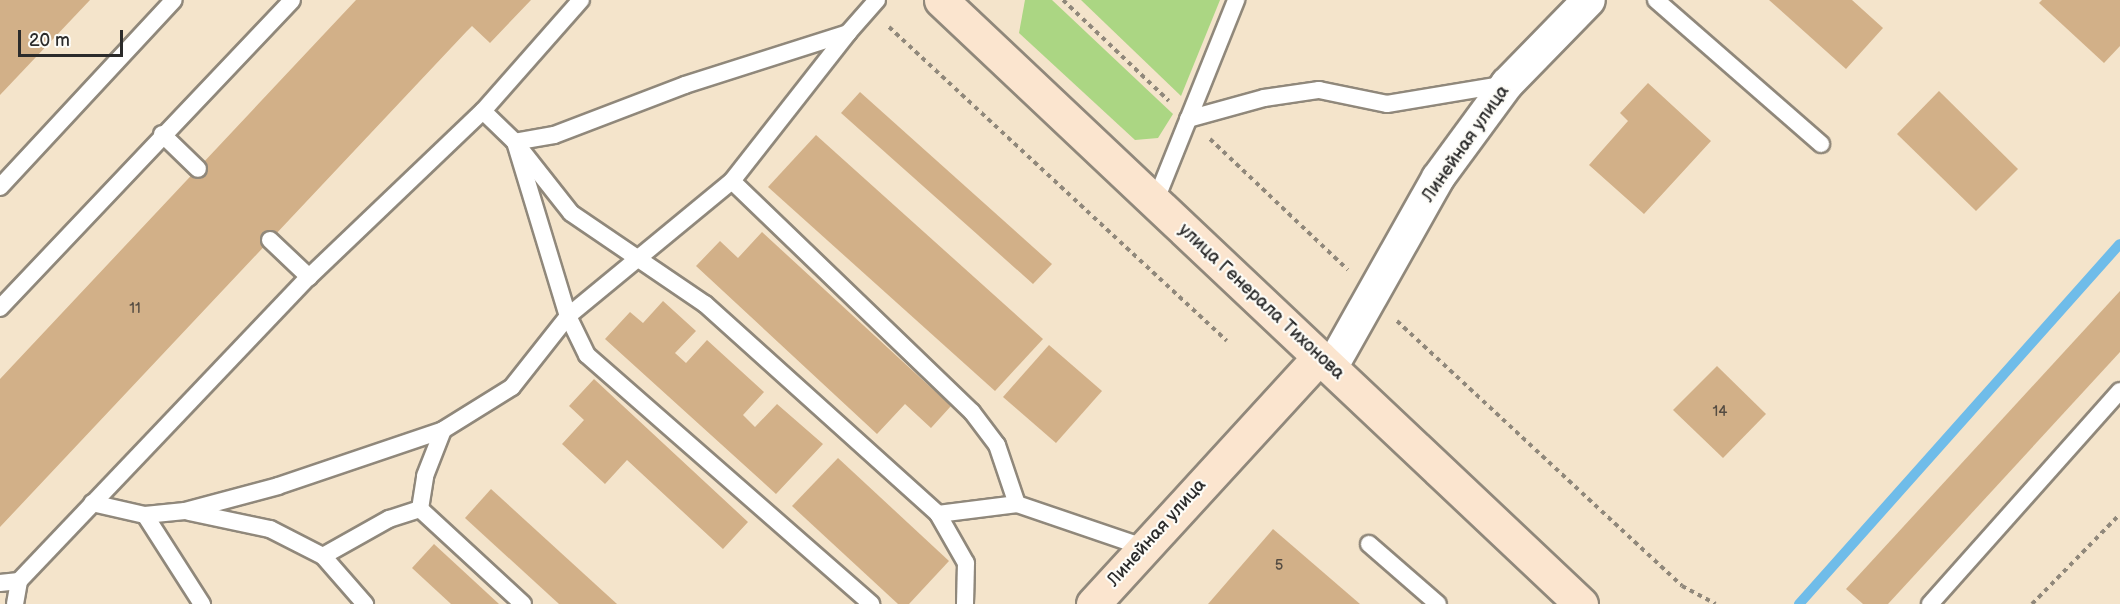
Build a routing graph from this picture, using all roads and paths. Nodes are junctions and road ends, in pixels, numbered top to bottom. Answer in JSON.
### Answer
{"nodes":[{"id":1,"x":174,"y":0,"type":"edge"},
{"id":2,"x":292,"y":0,"type":"edge"},
{"id":3,"x":581,"y":0,"type":"edge"},
{"id":4,"x":1236,"y":0,"type":"edge"},
{"id":5,"x":1589,"y":0,"type":"edge"},
{"id":6,"x":1656,"y":0,"type":"edge"},
{"id":7,"x":951,"y":3,"type":"edge"},
{"id":8,"x":873,"y":4,"type":"edge"},
{"id":9,"x":848,"y":33,"type":"junction"},
{"id":10,"x":1507,"y":84,"type":"junction"},
{"id":11,"x":483,"y":111,"type":"junction"},
{"id":12,"x":1188,"y":119,"type":"junction"},
{"id":13,"x":162,"y":134,"type":"junction"},
{"id":14,"x":515,"y":142,"type":"junction"},
{"id":15,"x":1821,"y":144,"type":"dead end"},
{"id":16,"x":198,"y":169,"type":"dead end"},
{"id":17,"x":732,"y":181,"type":"junction"},
{"id":18,"x":0,"y":187,"type":"edge"},
{"id":19,"x":1155,"y":202,"type":"junction"},
{"id":20,"x":270,"y":240,"type":"dead end"},
{"id":21,"x":642,"y":258,"type":"junction"},
{"id":22,"x":309,"y":277,"type":"junction"},
{"id":23,"x":0,"y":308,"type":"edge"},
{"id":24,"x":568,"y":316,"type":"junction"},
{"id":25,"x":1227,"y":341,"type":"dead end"},
{"id":26,"x":1325,"y":362,"type":"junction"},
{"id":27,"x":2120,"y":392,"type":"edge"},
{"id":28,"x":443,"y":430,"type":"junction"},
{"id":29,"x":92,"y":503,"type":"junction"},
{"id":30,"x":1017,"y":504,"type":"junction"},
{"id":31,"x":420,"y":509,"type":"junction"},
{"id":32,"x":185,"y":511,"type":"junction"},
{"id":33,"x":938,"y":514,"type":"junction"},
{"id":34,"x":2120,"y":514,"type":"edge"},
{"id":35,"x":145,"y":515,"type":"junction"},
{"id":36,"x":1369,"y":544,"type":"dead end"},
{"id":37,"x":1143,"y":547,"type":"junction"},
{"id":38,"x":323,"y":556,"type":"junction"},
{"id":39,"x":18,"y":581,"type":"junction"},
{"id":40,"x":0,"y":583,"type":"edge"},
{"id":41,"x":15,"y":604,"type":"edge"},
{"id":42,"x":26,"y":604,"type":"edge"},
{"id":43,"x":202,"y":604,"type":"edge"},
{"id":44,"x":365,"y":604,"type":"edge"},
{"id":45,"x":523,"y":604,"type":"edge"},
{"id":46,"x":871,"y":604,"type":"edge"},
{"id":47,"x":965,"y":604,"type":"edge"},
{"id":48,"x":1093,"y":604,"type":"edge"},
{"id":49,"x":1437,"y":604,"type":"edge"},
{"id":50,"x":1581,"y":604,"type":"edge"},
{"id":51,"x":1930,"y":604,"type":"edge"},
{"id":52,"x":2032,"y":604,"type":"edge"}],
"edges":[{"from":1,"to":18,"type":"lane"},
{"from":2,"to":13,"type":"lane"},
{"from":3,"to":11,"type":"lane"},
{"from":4,"to":12,"type":"lane"},
{"from":5,"to":10,"type":"street","name":"Линейная улица"},
{"from":6,"to":15,"type":"lane"},
{"from":7,"to":19,"type":"main road","name":"улица Генерала Тихонова"},
{"from":8,"to":9,"type":"lane"},
{"from":8,"to":25,"type":"path"},
{"from":9,"to":14,"type":"lane"},
{"from":9,"to":17,"type":"lane"},
{"from":10,"to":12,"type":"lane"},
{"from":10,"to":26,"type":"street","name":"Линейная улица"},
{"from":11,"to":14,"type":"lane"},
{"from":11,"to":22,"type":"lane"},
{"from":12,"to":19,"type":"lane"},
{"from":13,"to":16,"type":"lane"},
{"from":13,"to":23,"type":"lane"},
{"from":14,"to":21,"type":"lane"},
{"from":14,"to":24,"type":"lane"},
{"from":17,"to":21,"type":"lane"},
{"from":17,"to":30,"type":"lane"},
{"from":19,"to":26,"type":"main road","name":"улица Генерала Тихонова"},
{"from":20,"to":22,"type":"lane"},
{"from":21,"to":24,"type":"lane"},
{"from":21,"to":33,"type":"lane"},
{"from":22,"to":29,"type":"lane"},
{"from":24,"to":28,"type":"lane"},
{"from":24,"to":46,"type":"lane"},
{"from":26,"to":37,"type":"main road","name":"Линейная улица"},
{"from":26,"to":50,"type":"main road","name":"улица Генерала Тихонова"},
{"from":27,"to":51,"type":"lane"},
{"from":28,"to":31,"type":"lane"},
{"from":28,"to":32,"type":"lane"},
{"from":29,"to":35,"type":"lane"},
{"from":29,"to":39,"type":"lane"},
{"from":30,"to":33,"type":"lane"},
{"from":30,"to":37,"type":"lane"},
{"from":31,"to":38,"type":"lane"},
{"from":31,"to":45,"type":"lane"},
{"from":32,"to":35,"type":"lane"},
{"from":32,"to":38,"type":"lane"},
{"from":33,"to":47,"type":"lane"},
{"from":34,"to":52,"type":"path"},
{"from":35,"to":43,"type":"lane"},
{"from":36,"to":49,"type":"lane"},
{"from":37,"to":48,"type":"main road","name":"Линейная улица"},
{"from":38,"to":44,"type":"lane"},
{"from":39,"to":40,"type":"lane"},
{"from":39,"to":41,"type":"lane"},
{"from":39,"to":42,"type":"lane"}]}
